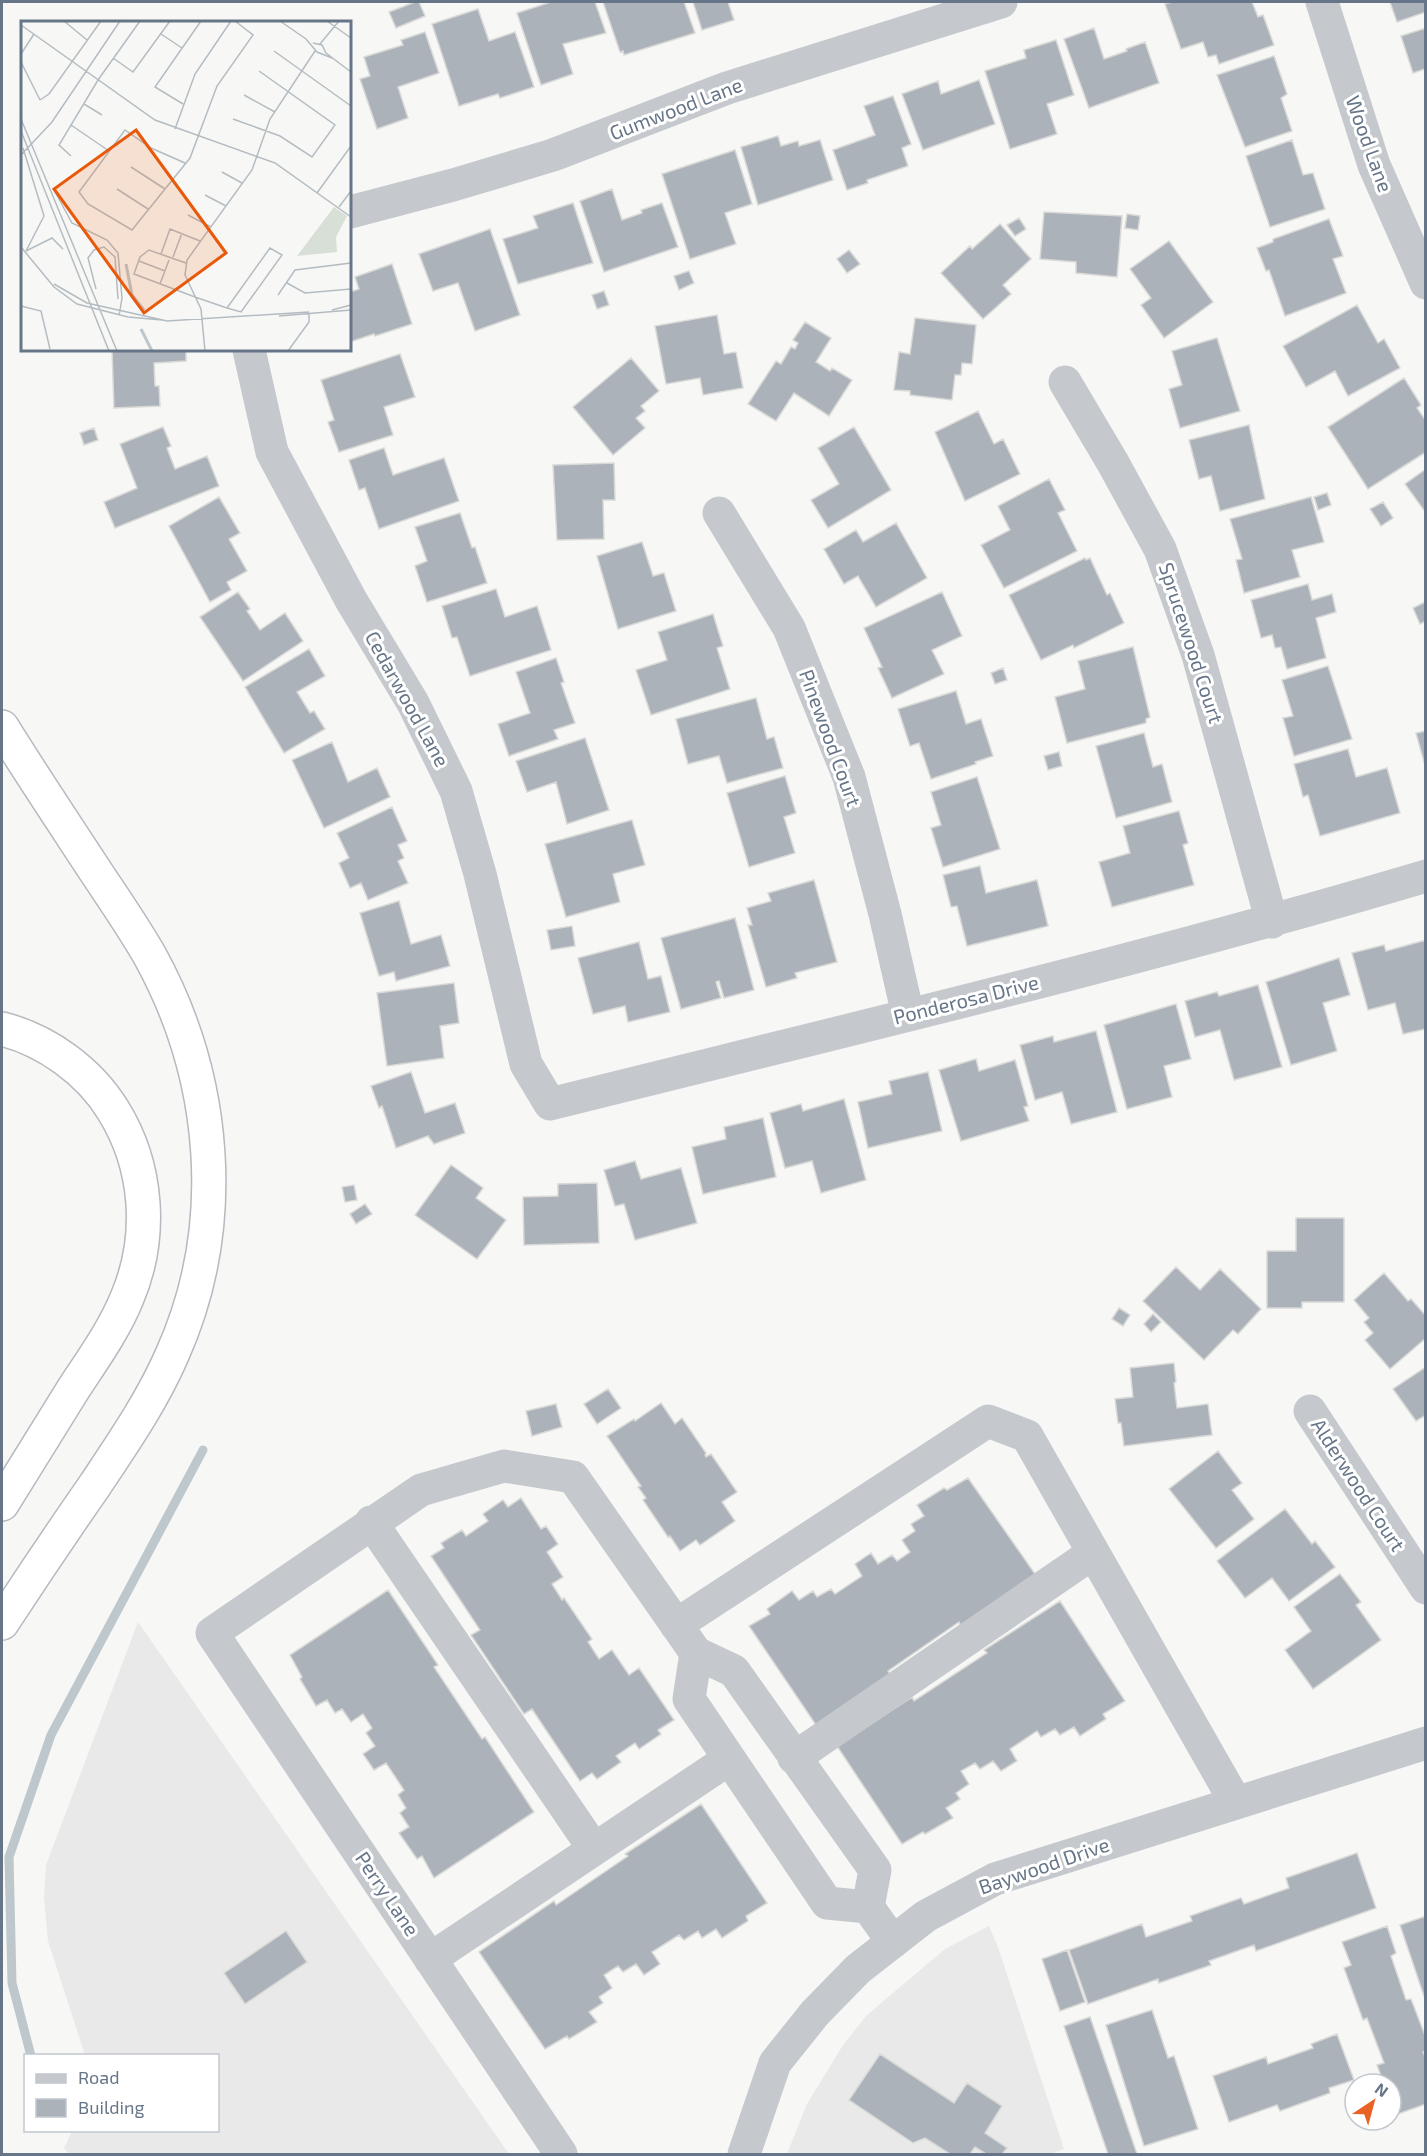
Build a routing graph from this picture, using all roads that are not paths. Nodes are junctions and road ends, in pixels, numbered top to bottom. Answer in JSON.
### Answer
{"nodes":[{"id":1,"x":1001,"y":2,"type":"edge"},
{"id":2,"x":1322,"y":2,"type":"edge"},
{"id":3,"x":939,"y":11,"type":"edge"},
{"id":4,"x":351,"y":212,"type":"edge"},
{"id":5,"x":1425,"y":283,"type":"edge"},
{"id":6,"x":249,"y":351,"type":"edge"},
{"id":7,"x":1065,"y":382,"type":"dead end"},
{"id":8,"x":718,"y":513,"type":"dead end"},
{"id":9,"x":2,"y":727,"type":"edge"},
{"id":10,"x":1425,"y":876,"type":"edge"},
{"id":11,"x":1272,"y":922,"type":"junction"},
{"id":12,"x":908,"y":1015,"type":"junction"},
{"id":13,"x":2,"y":1029,"type":"edge"},
{"id":14,"x":526,"y":1064,"type":"joint"},
{"id":15,"x":1310,"y":1412,"type":"dead end"},
{"id":16,"x":2,"y":1504,"type":"edge"},
{"id":17,"x":371,"y":1522,"type":"junction"},
{"id":18,"x":1093,"y":1553,"type":"junction"},
{"id":19,"x":1425,"y":1588,"type":"edge"},
{"id":20,"x":2,"y":1623,"type":"edge"},
{"id":21,"x":676,"y":1625,"type":"junction"},
{"id":22,"x":696,"y":1653,"type":"junction"},
{"id":23,"x":1425,"y":1743,"type":"edge"},
{"id":24,"x":794,"y":1758,"type":"junction"},
{"id":25,"x":729,"y":1759,"type":"junction"},
{"id":26,"x":1236,"y":1803,"type":"junction"},
{"id":27,"x":594,"y":1849,"type":"junction"},
{"id":28,"x":868,"y":1907,"type":"junction"},
{"id":29,"x":893,"y":1942,"type":"junction"},
{"id":30,"x":430,"y":1959,"type":"junction"},
{"id":31,"x":561,"y":2154,"type":"edge"},
{"id":32,"x":744,"y":2154,"type":"edge"}],
"edges":[{"from":1,"to":3,"type":"street","name":"Gumwood Lane"},
{"from":2,"to":5,"type":"street","name":"Wood Lane"},
{"from":3,"to":4,"type":"street","name":"Gumwood Lane"},
{"from":6,"to":14,"type":"street","name":"Cedarwood Lane"},
{"from":7,"to":11,"type":"street","name":"Sprucewood Court"},
{"from":8,"to":12,"type":"street","name":"Pinewood Court"},
{"from":9,"to":20,"type":"highway"},
{"from":10,"to":11,"type":"street","name":"Ponderosa Drive"},
{"from":11,"to":12,"type":"street","name":"Ponderosa Drive"},
{"from":12,"to":14,"type":"street","name":"Ponderosa Drive"},
{"from":13,"to":16,"type":"highway"},
{"from":15,"to":19,"type":"street","name":"Alderwood Court"},
{"from":17,"to":21,"type":"street"},
{"from":17,"to":27,"type":"street"},
{"from":17,"to":30,"type":"street","name":"Perry Lane"},
{"from":18,"to":21,"type":"street"},
{"from":18,"to":24,"type":"street"},
{"from":18,"to":26,"type":"street"},
{"from":21,"to":22,"type":"street"},
{"from":22,"to":24,"type":"street"},
{"from":22,"to":25,"type":"street"},
{"from":23,"to":26,"type":"street","name":"Baywood Drive"},
{"from":24,"to":28,"type":"street"},
{"from":25,"to":27,"type":"street"},
{"from":25,"to":28,"type":"street"},
{"from":26,"to":29,"type":"street","name":"Baywood Drive"},
{"from":27,"to":30,"type":"street"},
{"from":28,"to":29,"type":"street"},
{"from":29,"to":32,"type":"street","name":"Baywood Drive"},
{"from":30,"to":31,"type":"street","name":"Perry Lane"}]}
